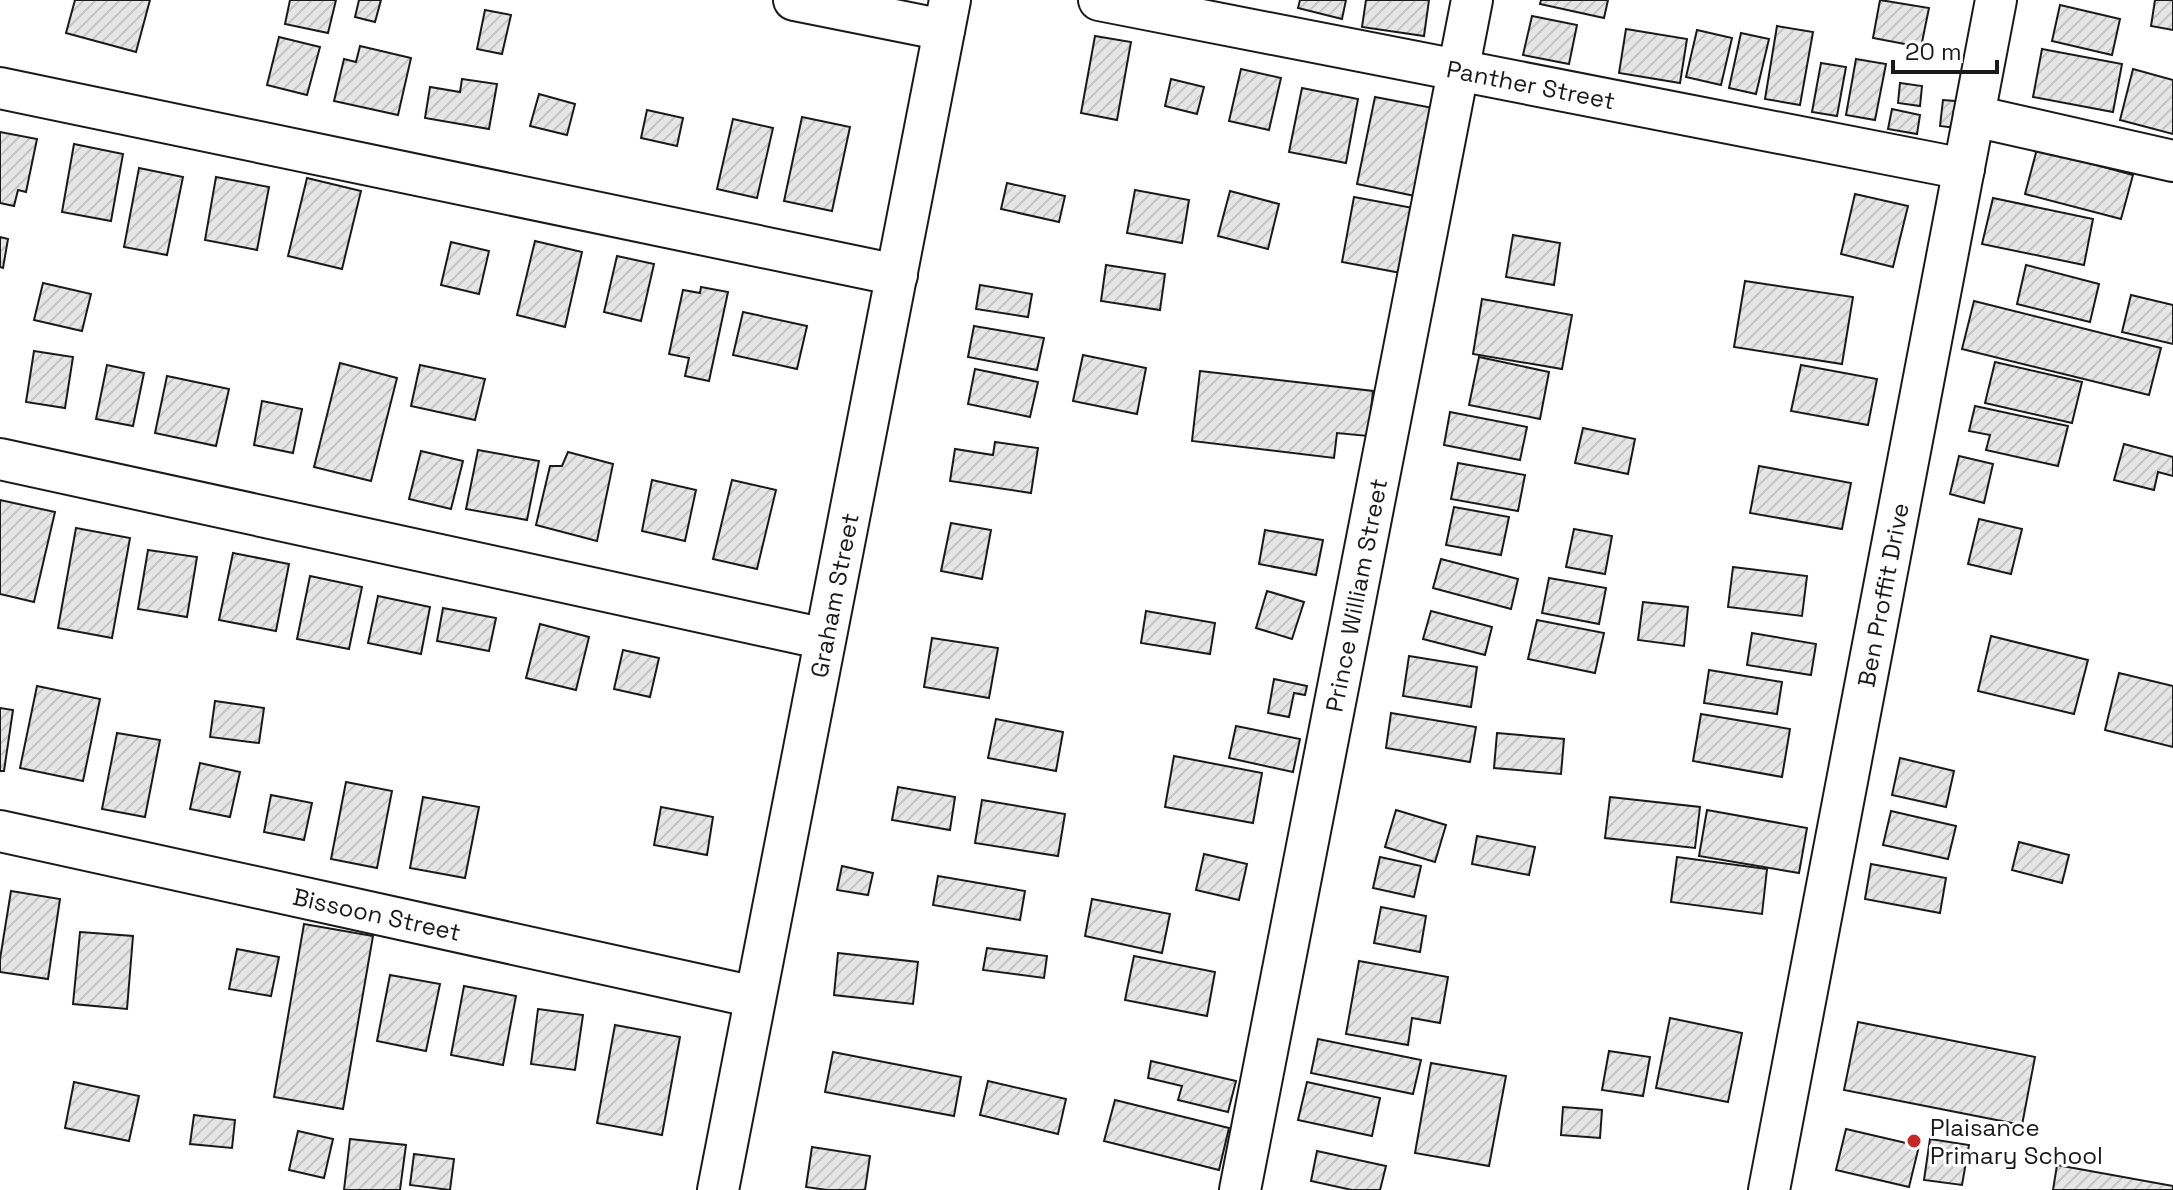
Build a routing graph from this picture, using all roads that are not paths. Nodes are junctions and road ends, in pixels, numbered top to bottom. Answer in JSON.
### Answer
{"nodes":[{"id":1,"x":794,"y":0,"type":"edge"},
{"id":2,"x":1099,"y":0,"type":"edge"},
{"id":3,"x":1472,"y":0,"type":"edge"},
{"id":4,"x":1996,"y":0,"type":"edge"},
{"id":5,"x":947,"y":15,"type":"edge"},
{"id":6,"x":1458,"y":70,"type":"junction"},
{"id":7,"x":0,"y":88,"type":"edge"},
{"id":8,"x":1974,"y":116,"type":"junction"},
{"id":9,"x":2173,"y":161,"type":"edge"},
{"id":10,"x":1964,"y":169,"type":"junction"},
{"id":11,"x":897,"y":275,"type":"junction"},
{"id":12,"x":0,"y":459,"type":"edge"},
{"id":13,"x":825,"y":639,"type":"junction"},
{"id":14,"x":0,"y":831,"type":"edge"},
{"id":15,"x":755,"y":997,"type":"junction"},
{"id":16,"x":718,"y":1190,"type":"edge"},
{"id":17,"x":1240,"y":1190,"type":"edge"},
{"id":18,"x":1769,"y":1190,"type":"edge"}],
"edges":[{"from":1,"to":5,"type":"street"},
{"from":2,"to":6,"type":"street","name":"Panther Street"},
{"from":3,"to":6,"type":"street","name":"Prince William Street"},
{"from":4,"to":8,"type":"street","name":"Ben Proffit Drive"},
{"from":5,"to":11,"type":"street","name":"Graham Street"},
{"from":6,"to":10,"type":"street","name":"Panther Street"},
{"from":6,"to":17,"type":"street","name":"Prince William Street"},
{"from":7,"to":11,"type":"street"},
{"from":8,"to":9,"type":"street"},
{"from":8,"to":10,"type":"street","name":"Ben Proffit Drive"},
{"from":10,"to":18,"type":"street","name":"Ben Proffit Drive"},
{"from":11,"to":13,"type":"street","name":"Graham Street"},
{"from":12,"to":13,"type":"street"},
{"from":13,"to":15,"type":"street","name":"Graham Street"},
{"from":14,"to":15,"type":"street","name":"Bissoon Street"},
{"from":15,"to":16,"type":"street","name":"Graham Street"}]}
